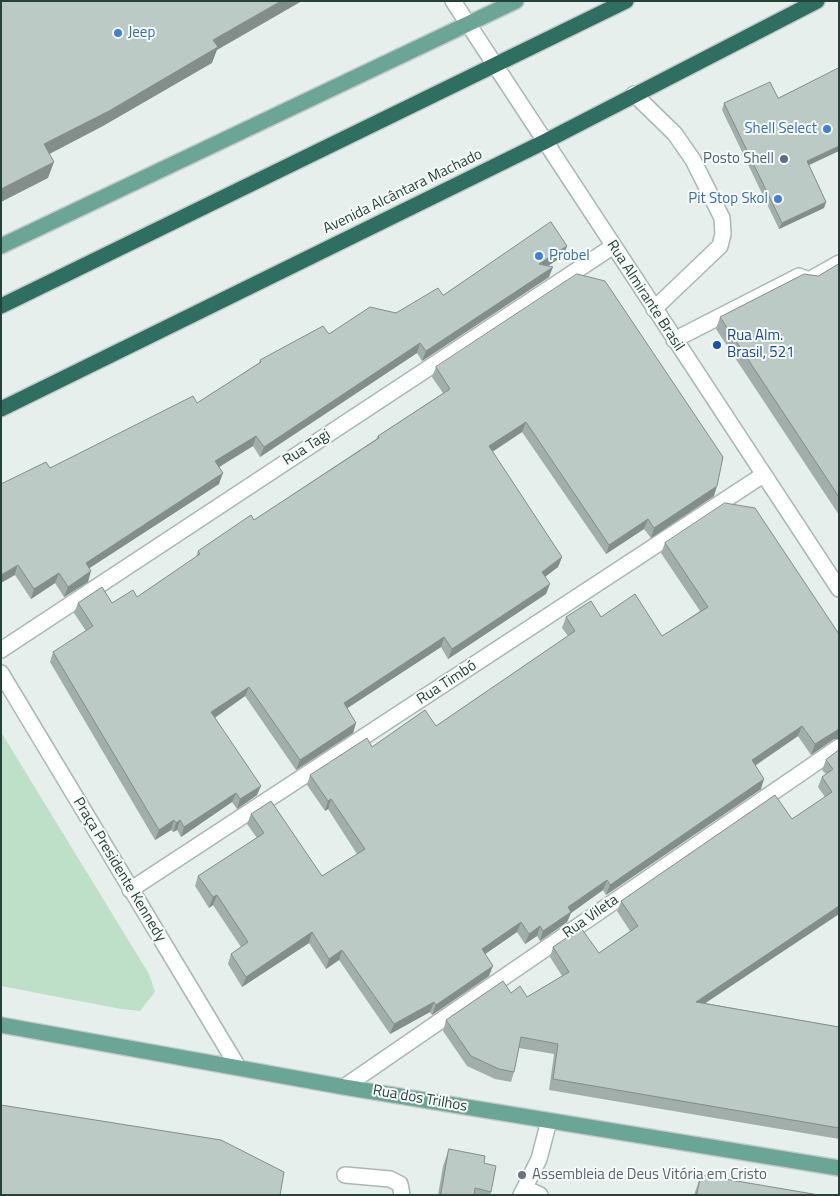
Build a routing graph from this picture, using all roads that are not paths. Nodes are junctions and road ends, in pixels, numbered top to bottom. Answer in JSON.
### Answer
{"nodes":[{"id":1,"x":453,"y":1,"type":"edge"},
{"id":2,"x":516,"y":1,"type":"edge"},
{"id":3,"x":626,"y":1,"type":"edge"},
{"id":4,"x":817,"y":1,"type":"edge"},
{"id":5,"x":468,"y":24,"type":"junction"},
{"id":6,"x":496,"y":66,"type":"junction"},
{"id":7,"x":634,"y":94,"type":"junction"},
{"id":8,"x":544,"y":142,"type":"junction"},
{"id":9,"x":1,"y":246,"type":"edge"},
{"id":10,"x":612,"y":246,"type":"junction"},
{"id":11,"x":839,"y":263,"type":"edge"},
{"id":12,"x":1,"y":306,"type":"edge"},
{"id":13,"x":654,"y":309,"type":"junction"},
{"id":14,"x":674,"y":340,"type":"junction"},
{"id":15,"x":1,"y":409,"type":"edge"},
{"id":16,"x":763,"y":475,"type":"junction"},
{"id":17,"x":839,"y":589,"type":"edge"},
{"id":18,"x":1,"y":650,"type":"edge"},
{"id":19,"x":1,"y":673,"type":"edge"},
{"id":20,"x":839,"y":747,"type":"edge"},
{"id":21,"x":130,"y":890,"type":"junction"},
{"id":22,"x":1,"y":1025,"type":"edge"},
{"id":23,"x":238,"y":1067,"type":"junction"},
{"id":24,"x":344,"y":1087,"type":"junction"},
{"id":25,"x":549,"y":1121,"type":"junction"},
{"id":26,"x":839,"y":1168,"type":"edge"},
{"id":27,"x":345,"y":1175,"type":"dead end"},
{"id":28,"x":523,"y":1192,"type":"edge"},
{"id":29,"x":402,"y":1195,"type":"edge"},
{"id":30,"x":540,"y":1195,"type":"edge"}],
"edges":[{"from":1,"to":5,"type":"street","name":"Rua Almirante Brasil"},
{"from":2,"to":5,"type":"main road"},
{"from":3,"to":6,"type":"highway"},
{"from":4,"to":7,"type":"highway","name":"Avenida Alcântara Machado"},
{"from":5,"to":6,"type":"street","name":"Rua Almirante Brasil"},
{"from":5,"to":9,"type":"main road"},
{"from":6,"to":8,"type":"street","name":"Rua Almirante Brasil"},
{"from":6,"to":12,"type":"highway"},
{"from":7,"to":8,"type":"highway","name":"Avenida Alcântara Machado"},
{"from":7,"to":13,"type":"street"},
{"from":8,"to":10,"type":"street","name":"Rua Almirante Brasil"},
{"from":8,"to":15,"type":"highway","name":"Avenida Alcântara Machado"},
{"from":10,"to":13,"type":"street","name":"Rua Almirante Brasil"},
{"from":10,"to":18,"type":"street","name":"Rua Tagi"},
{"from":11,"to":14,"type":"street"},
{"from":13,"to":14,"type":"street","name":"Rua Almirante Brasil"},
{"from":14,"to":16,"type":"street","name":"Rua Almirante Brasil"},
{"from":16,"to":17,"type":"street","name":"Rua Almirante Brasil"},
{"from":16,"to":21,"type":"street","name":"Rua Timbó"},
{"from":19,"to":21,"type":"street","name":"Praça Presidente Kennedy"},
{"from":20,"to":24,"type":"street","name":"Rua Vileta"},
{"from":21,"to":23,"type":"street","name":"Praça Presidente Kennedy"},
{"from":22,"to":23,"type":"main road","name":"Rua dos Trilhos"},
{"from":23,"to":24,"type":"main road","name":"Rua dos Trilhos"},
{"from":24,"to":25,"type":"main road","name":"Rua dos Trilhos"},
{"from":25,"to":26,"type":"main road","name":"Rua dos Trilhos"},
{"from":25,"to":28,"type":"street"},
{"from":27,"to":29,"type":"street"},
{"from":28,"to":30,"type":"street"}]}
